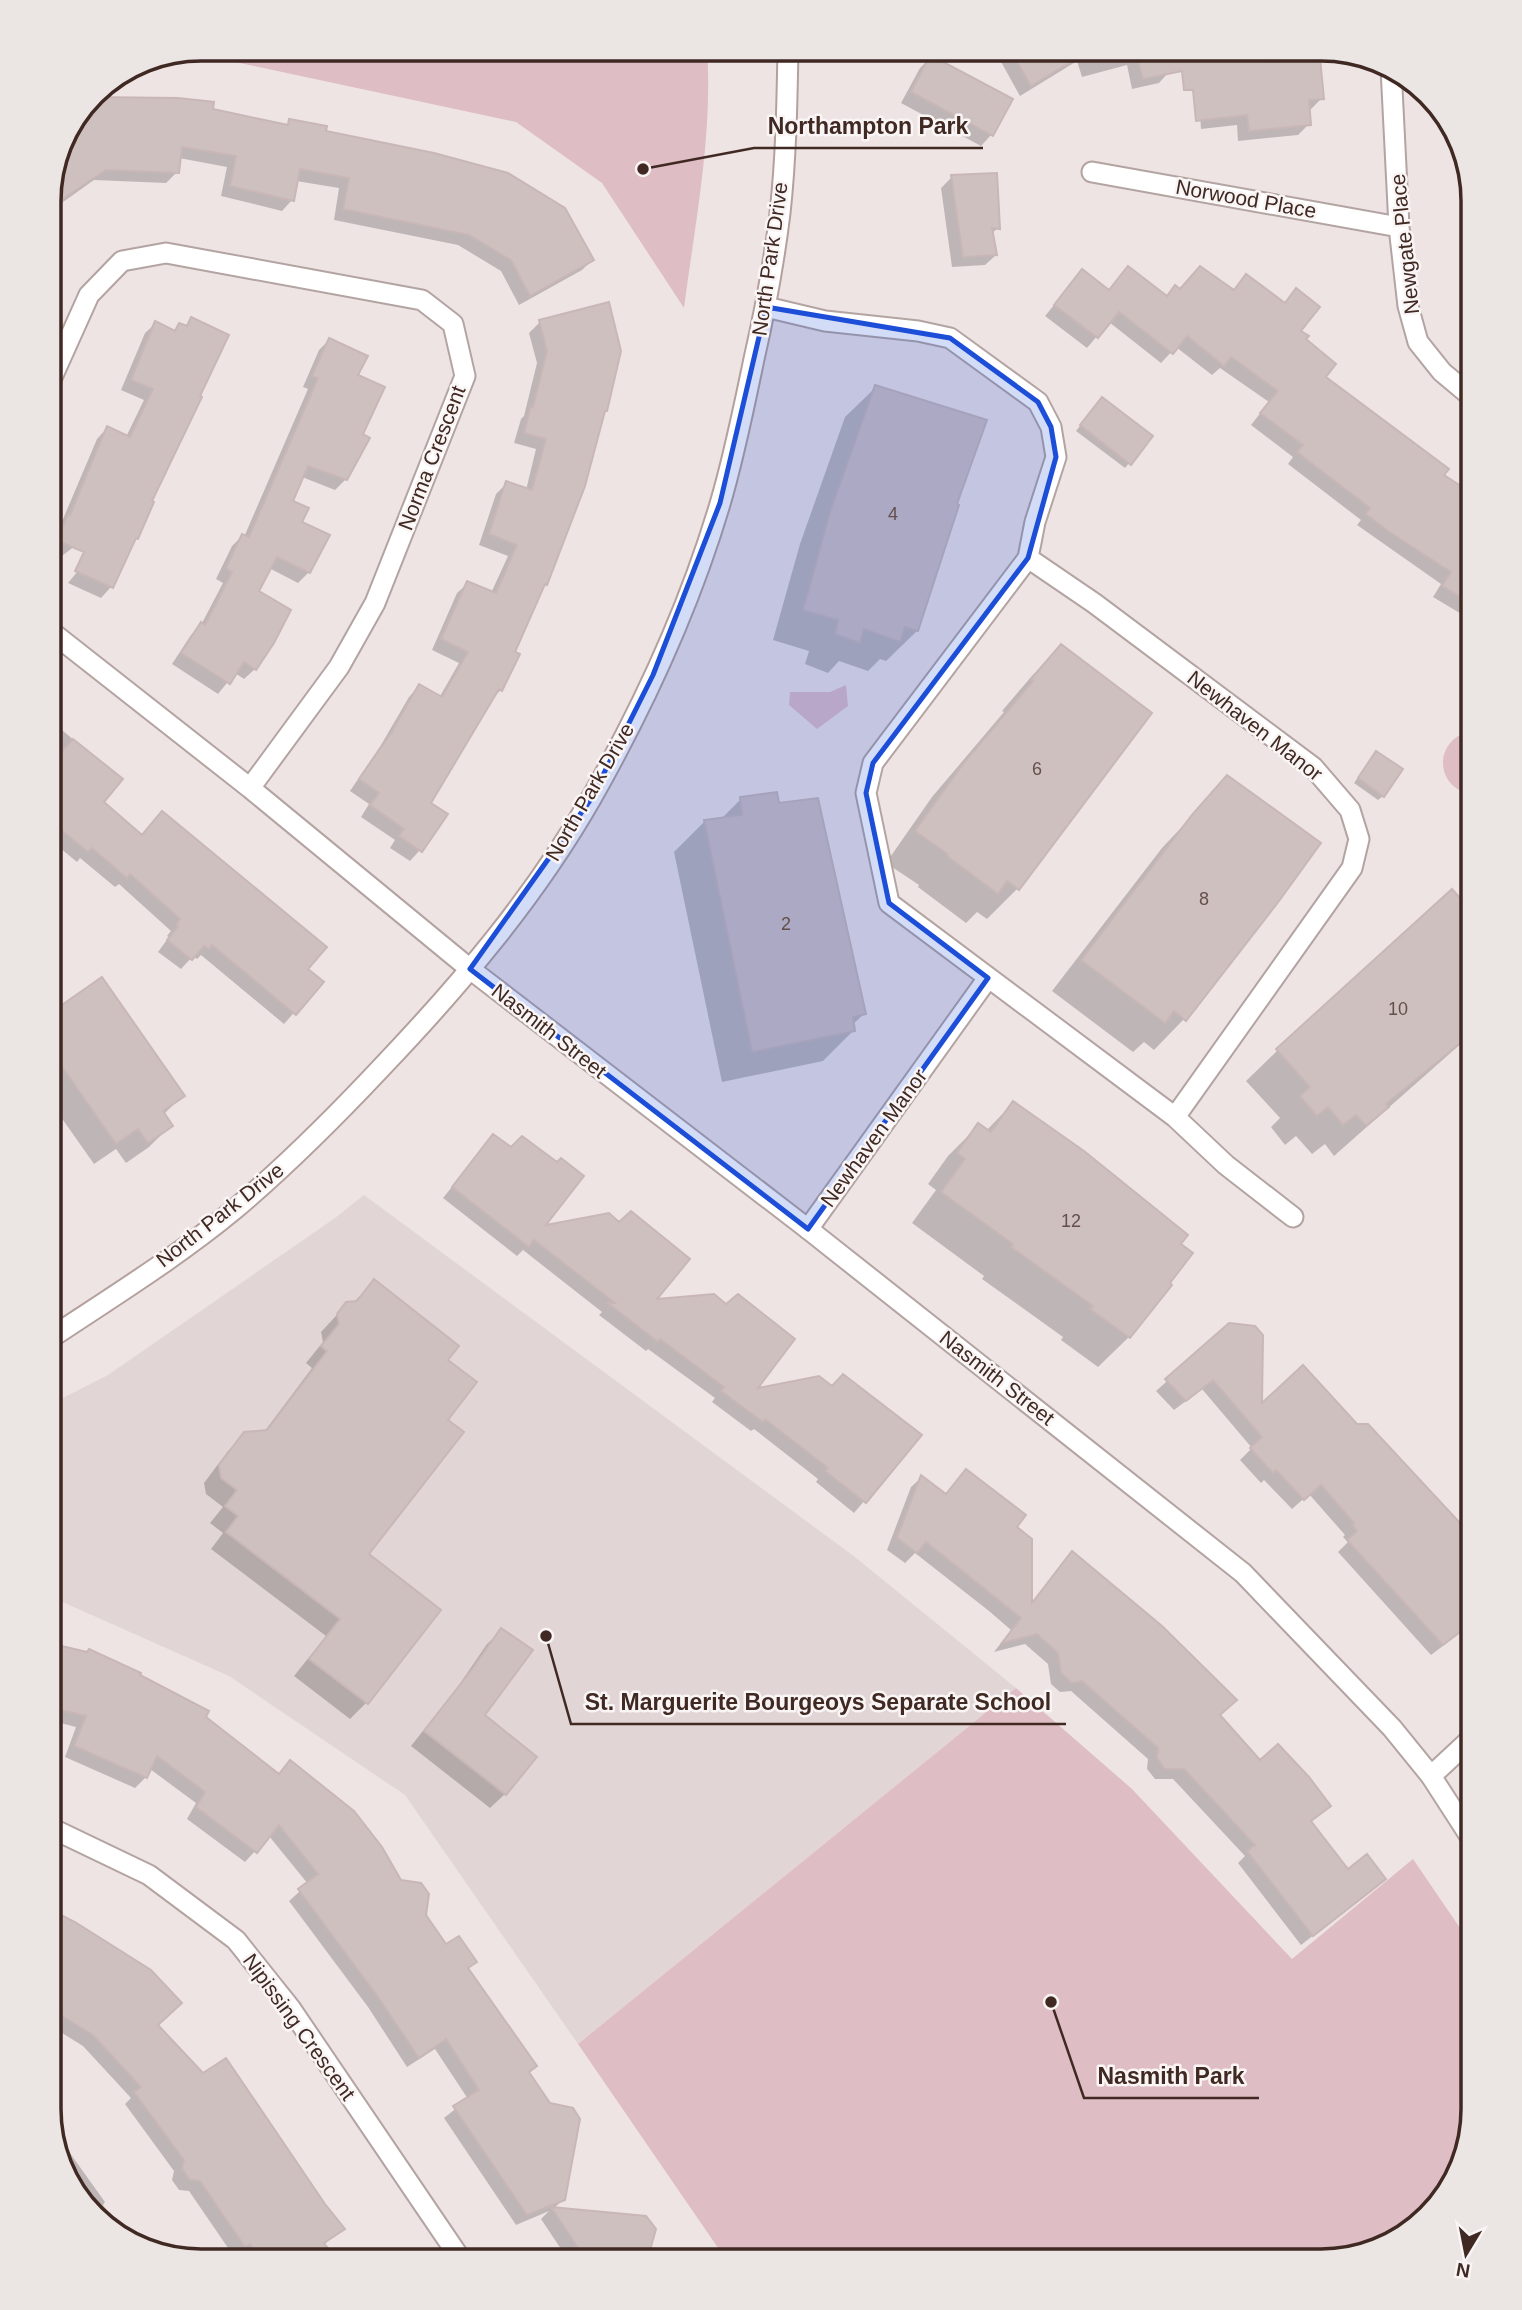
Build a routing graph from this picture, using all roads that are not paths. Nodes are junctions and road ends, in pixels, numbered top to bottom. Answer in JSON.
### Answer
{"nodes":[{"id":1,"x":788,"y":62,"type":"edge"},
{"id":2,"x":1392,"y":80,"type":"edge"},
{"id":3,"x":1092,"y":172,"type":"dead end"},
{"id":4,"x":1399,"y":227,"type":"junction"},
{"id":5,"x":765,"y":307,"type":"junction"},
{"id":6,"x":62,"y":355,"type":"edge"},
{"id":7,"x":1461,"y":388,"type":"edge"},
{"id":8,"x":1028,"y":558,"type":"junction"},
{"id":9,"x":62,"y":640,"type":"edge"},
{"id":10,"x":250,"y":788,"type":"junction"},
{"id":11,"x":471,"y":969,"type":"junction"},
{"id":12,"x":988,"y":978,"type":"junction"},
{"id":13,"x":1175,"y":1117,"type":"junction"},
{"id":14,"x":1293,"y":1217,"type":"dead end"},
{"id":15,"x":808,"y":1229,"type":"junction"},
{"id":16,"x":61,"y":1331,"type":"edge"},
{"id":17,"x":1461,"y":1748,"type":"edge"},
{"id":18,"x":1430,"y":1776,"type":"junction"},
{"id":19,"x":1461,"y":1822,"type":"edge"},
{"id":20,"x":61,"y":1833,"type":"edge"},
{"id":21,"x":454,"y":2248,"type":"edge"}],
"edges":[{"from":1,"to":5,"type":"street","name":"North Park Drive"},
{"from":2,"to":4,"type":"street","name":"Newgate Place"},
{"from":3,"to":4,"type":"street","name":"Norwood Place"},
{"from":4,"to":7,"type":"street","name":"Newgate Place"},
{"from":5,"to":8,"type":"street"},
{"from":5,"to":11,"type":"street","name":"North Park Drive"},
{"from":6,"to":10,"type":"street","name":"Norma Crescent"},
{"from":8,"to":12,"type":"street"},
{"from":8,"to":13,"type":"street","name":"Newhaven Manor"},
{"from":9,"to":10,"type":"street"},
{"from":10,"to":11,"type":"street"},
{"from":11,"to":15,"type":"street","name":"Nasmith Street"},
{"from":11,"to":16,"type":"street","name":"North Park Drive"},
{"from":12,"to":13,"type":"street"},
{"from":12,"to":15,"type":"street","name":"Newhaven Manor"},
{"from":13,"to":14,"type":"street"},
{"from":15,"to":18,"type":"street","name":"Nasmith Street"},
{"from":17,"to":18,"type":"street"},
{"from":18,"to":19,"type":"street","name":"Nasmith Street"},
{"from":20,"to":21,"type":"street","name":"Nipissing Crescent"}]}
